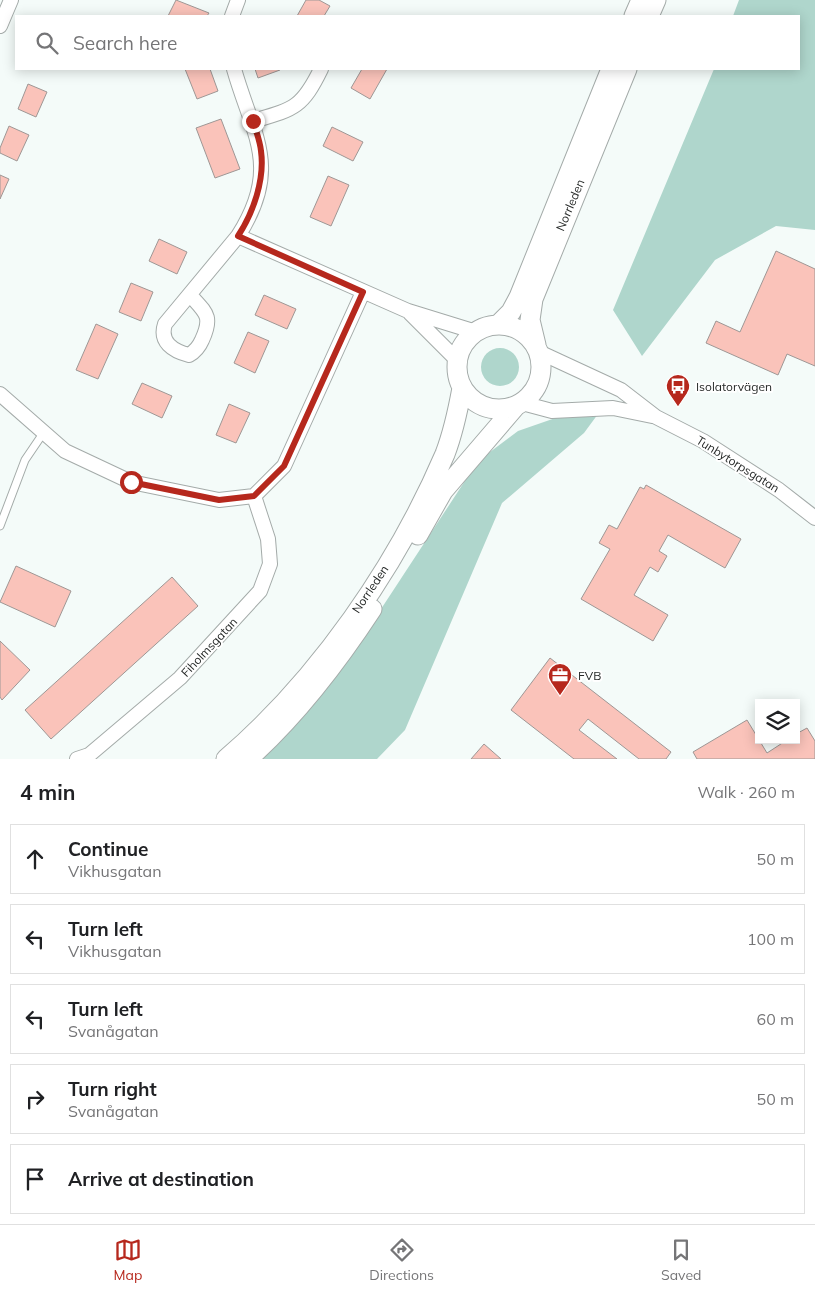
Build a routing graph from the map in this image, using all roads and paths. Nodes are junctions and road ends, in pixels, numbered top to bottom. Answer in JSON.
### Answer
{"nodes":[{"id":1,"x":10,"y":0,"type":"edge"},
{"id":2,"x":238,"y":0,"type":"edge"},
{"id":3,"x":641,"y":0,"type":"edge"},
{"id":4,"x":656,"y":0,"type":"edge"},
{"id":5,"x":232,"y":15,"type":"edge"},
{"id":6,"x":634,"y":15,"type":"edge"},
{"id":7,"x":649,"y":15,"type":"edge"},
{"id":8,"x":0,"y":26,"type":"edge"},
{"id":9,"x":234,"y":70,"type":"edge"},
{"id":10,"x":320,"y":70,"type":"edge"},
{"id":11,"x":611,"y":70,"type":"edge"},
{"id":12,"x":627,"y":70,"type":"edge"},
{"id":13,"x":253,"y":121,"type":"junction"},
{"id":14,"x":238,"y":236,"type":"junction"},
{"id":15,"x":363,"y":292,"type":"junction"},
{"id":16,"x":190,"y":295,"type":"dead end"},
{"id":17,"x":408,"y":311,"type":"junction"},
{"id":18,"x":498,"y":325,"type":"junction"},
{"id":19,"x":476,"y":332,"type":"junction"},
{"id":20,"x":537,"y":349,"type":"junction"},
{"id":21,"x":457,"y":360,"type":"junction"},
{"id":22,"x":462,"y":388,"type":"junction"},
{"id":23,"x":0,"y":394,"type":"edge"},
{"id":24,"x":519,"y":405,"type":"junction"},
{"id":25,"x":656,"y":417,"type":"junction"},
{"id":26,"x":44,"y":432,"type":"junction"},
{"id":27,"x":254,"y":496,"type":"junction"},
{"id":28,"x":815,"y":518,"type":"edge"},
{"id":29,"x":0,"y":526,"type":"edge"},
{"id":30,"x":76,"y":759,"type":"edge"},
{"id":31,"x":226,"y":759,"type":"edge"},
{"id":32,"x":248,"y":759,"type":"edge"}],
"edges":[{"from":1,"to":8,"type":"street"},
{"from":2,"to":5,"type":"street"},
{"from":3,"to":6,"type":"main road"},
{"from":4,"to":7,"type":"main road"},
{"from":9,"to":13,"type":"street"},
{"from":10,"to":13,"type":"street"},
{"from":11,"to":18,"type":"main road","name":"Norrleden"},
{"from":12,"to":20,"type":"main road","name":"Norrleden"},
{"from":13,"to":14,"type":"street"},
{"from":14,"to":15,"type":"street"},
{"from":14,"to":16,"type":"street"},
{"from":15,"to":17,"type":"street"},
{"from":15,"to":27,"type":"street"},
{"from":17,"to":19,"type":"street"},
{"from":17,"to":21,"type":"street"},
{"from":18,"to":19,"type":"main road"},
{"from":18,"to":20,"type":"main road"},
{"from":19,"to":21,"type":"main road"},
{"from":20,"to":24,"type":"main road"},
{"from":20,"to":25,"type":"street","name":"Tunbytorpsgatan"},
{"from":21,"to":22,"type":"main road"},
{"from":22,"to":24,"type":"main road"},
{"from":22,"to":31,"type":"main road","name":"Norrleden"},
{"from":23,"to":26,"type":"street"},
{"from":24,"to":25,"type":"street","name":"Tunbytorpsgatan"},
{"from":24,"to":32,"type":"main road","name":"Norrleden"},
{"from":25,"to":28,"type":"street","name":"Tunbytorpsgatan"},
{"from":26,"to":27,"type":"street"},
{"from":26,"to":29,"type":"lane"},
{"from":27,"to":30,"type":"street","name":"Fiholmsgatan"}]}
